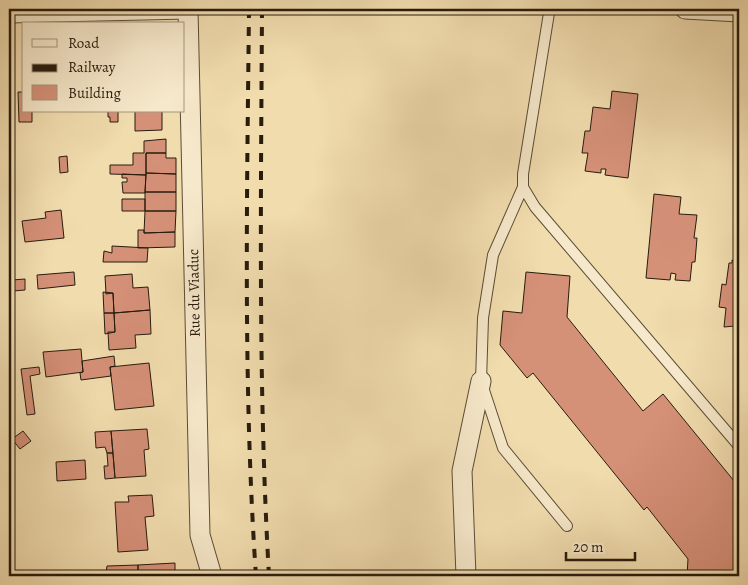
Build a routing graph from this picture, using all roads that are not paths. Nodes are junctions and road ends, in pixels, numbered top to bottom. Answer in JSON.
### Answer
{"nodes":[{"id":1,"x":188,"y":9,"type":"edge"},
{"id":2,"x":685,"y":9,"type":"edge"},
{"id":3,"x":739,"y":12,"type":"edge"},
{"id":4,"x":9,"y":13,"type":"edge"},
{"id":5,"x":549,"y":13,"type":"dead end"},
{"id":6,"x":523,"y":187,"type":"junction"},
{"id":7,"x":481,"y":381,"type":"junction"},
{"id":8,"x":739,"y":446,"type":"edge"},
{"id":9,"x":567,"y":526,"type":"dead end"},
{"id":10,"x":212,"y":576,"type":"edge"},
{"id":11,"x":466,"y":576,"type":"edge"}],
"edges":[{"from":1,"to":4,"type":"street"},
{"from":1,"to":10,"type":"street","name":"Rue du Viaduc"},
{"from":2,"to":3,"type":"street"},
{"from":5,"to":6,"type":"lane"},
{"from":6,"to":7,"type":"lane"},
{"from":6,"to":8,"type":"lane"},
{"from":7,"to":9,"type":"lane"},
{"from":7,"to":11,"type":"street"}]}
